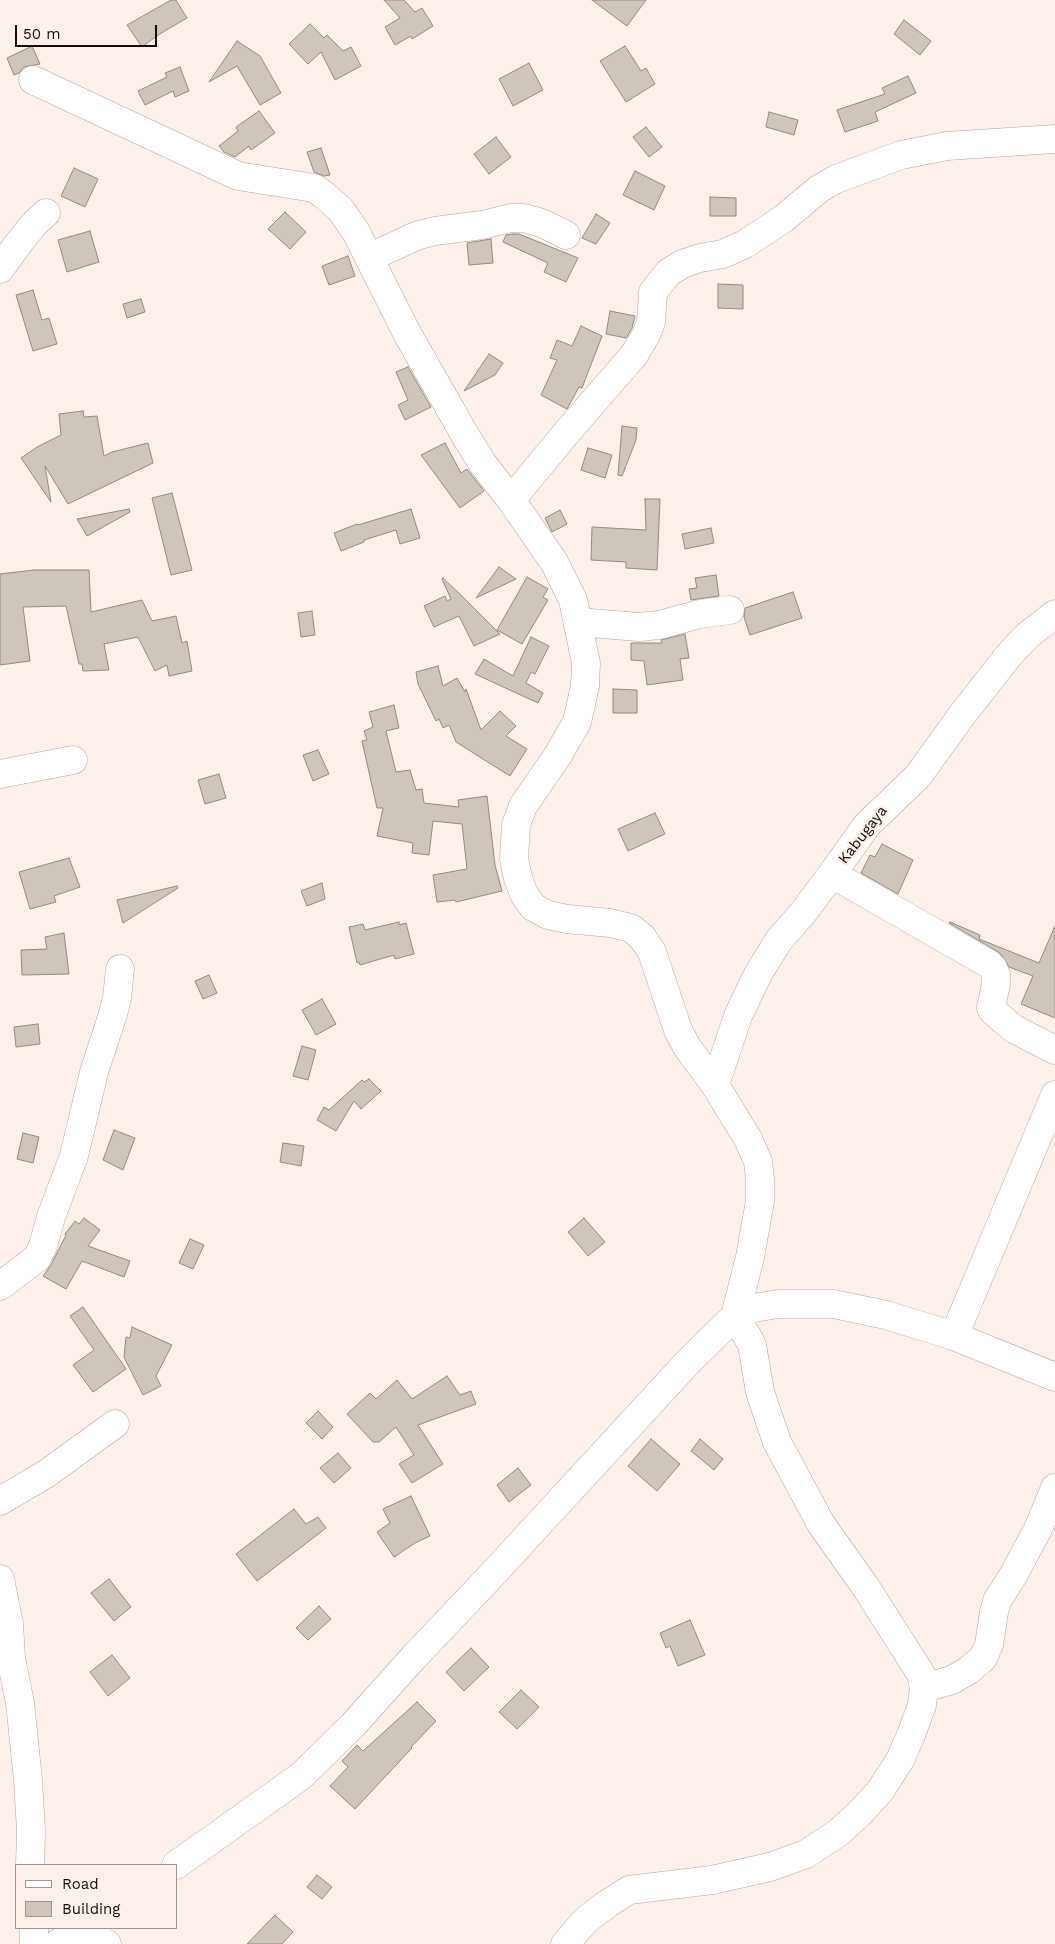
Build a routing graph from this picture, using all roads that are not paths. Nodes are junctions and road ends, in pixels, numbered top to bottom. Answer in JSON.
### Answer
{"nodes":[{"id":1,"x":33,"y":80,"type":"dead end"},
{"id":2,"x":1055,"y":139,"type":"edge"},
{"id":3,"x":46,"y":213,"type":"dead end"},
{"id":4,"x":566,"y":236,"type":"dead end"},
{"id":5,"x":370,"y":258,"type":"junction"},
{"id":6,"x":0,"y":269,"type":"edge"},
{"id":7,"x":511,"y":500,"type":"junction"},
{"id":8,"x":730,"y":610,"type":"dead end"},
{"id":9,"x":1055,"y":614,"type":"edge"},
{"id":10,"x":578,"y":622,"type":"junction"},
{"id":11,"x":72,"y":760,"type":"dead end"},
{"id":12,"x":0,"y":774,"type":"edge"},
{"id":13,"x":832,"y":874,"type":"junction"},
{"id":14,"x":120,"y":969,"type":"dead end"},
{"id":15,"x":1055,"y":1050,"type":"edge"},
{"id":16,"x":715,"y":1085,"type":"junction"},
{"id":17,"x":1055,"y":1095,"type":"edge"},
{"id":18,"x":0,"y":1286,"type":"edge"},
{"id":19,"x":734,"y":1317,"type":"junction"},
{"id":20,"x":954,"y":1336,"type":"junction"},
{"id":21,"x":1055,"y":1377,"type":"edge"},
{"id":22,"x":115,"y":1424,"type":"dead end"},
{"id":23,"x":1055,"y":1488,"type":"edge"},
{"id":24,"x":0,"y":1500,"type":"edge"},
{"id":25,"x":0,"y":1579,"type":"edge"},
{"id":26,"x":924,"y":1688,"type":"junction"},
{"id":27,"x":30,"y":1864,"type":"edge"},
{"id":28,"x":177,"y":1864,"type":"edge"},
{"id":29,"x":34,"y":1929,"type":"edge"},
{"id":30,"x":80,"y":1929,"type":"edge"},
{"id":31,"x":84,"y":1929,"type":"edge"},
{"id":32,"x":34,"y":1944,"type":"edge"},
{"id":33,"x":57,"y":1944,"type":"edge"},
{"id":34,"x":107,"y":1944,"type":"edge"},
{"id":35,"x":565,"y":1944,"type":"edge"}],
"edges":[{"from":1,"to":5,"type":"street"},
{"from":2,"to":7,"type":"street"},
{"from":3,"to":6,"type":"street"},
{"from":4,"to":5,"type":"street"},
{"from":5,"to":7,"type":"street"},
{"from":7,"to":10,"type":"street"},
{"from":8,"to":10,"type":"street"},
{"from":9,"to":13,"type":"street","name":"Kabugaya"},
{"from":10,"to":16,"type":"street"},
{"from":11,"to":12,"type":"street"},
{"from":13,"to":15,"type":"street"},
{"from":13,"to":16,"type":"street","name":"Kabugaya"},
{"from":14,"to":18,"type":"street"},
{"from":16,"to":19,"type":"street"},
{"from":17,"to":20,"type":"street"},
{"from":19,"to":20,"type":"street"},
{"from":19,"to":26,"type":"street"},
{"from":19,"to":28,"type":"street"},
{"from":20,"to":21,"type":"street"},
{"from":22,"to":24,"type":"street"},
{"from":23,"to":26,"type":"street"},
{"from":25,"to":27,"type":"street"},
{"from":26,"to":35,"type":"street"},
{"from":29,"to":32,"type":"street"},
{"from":30,"to":33,"type":"street"},
{"from":31,"to":34,"type":"street"}]}
